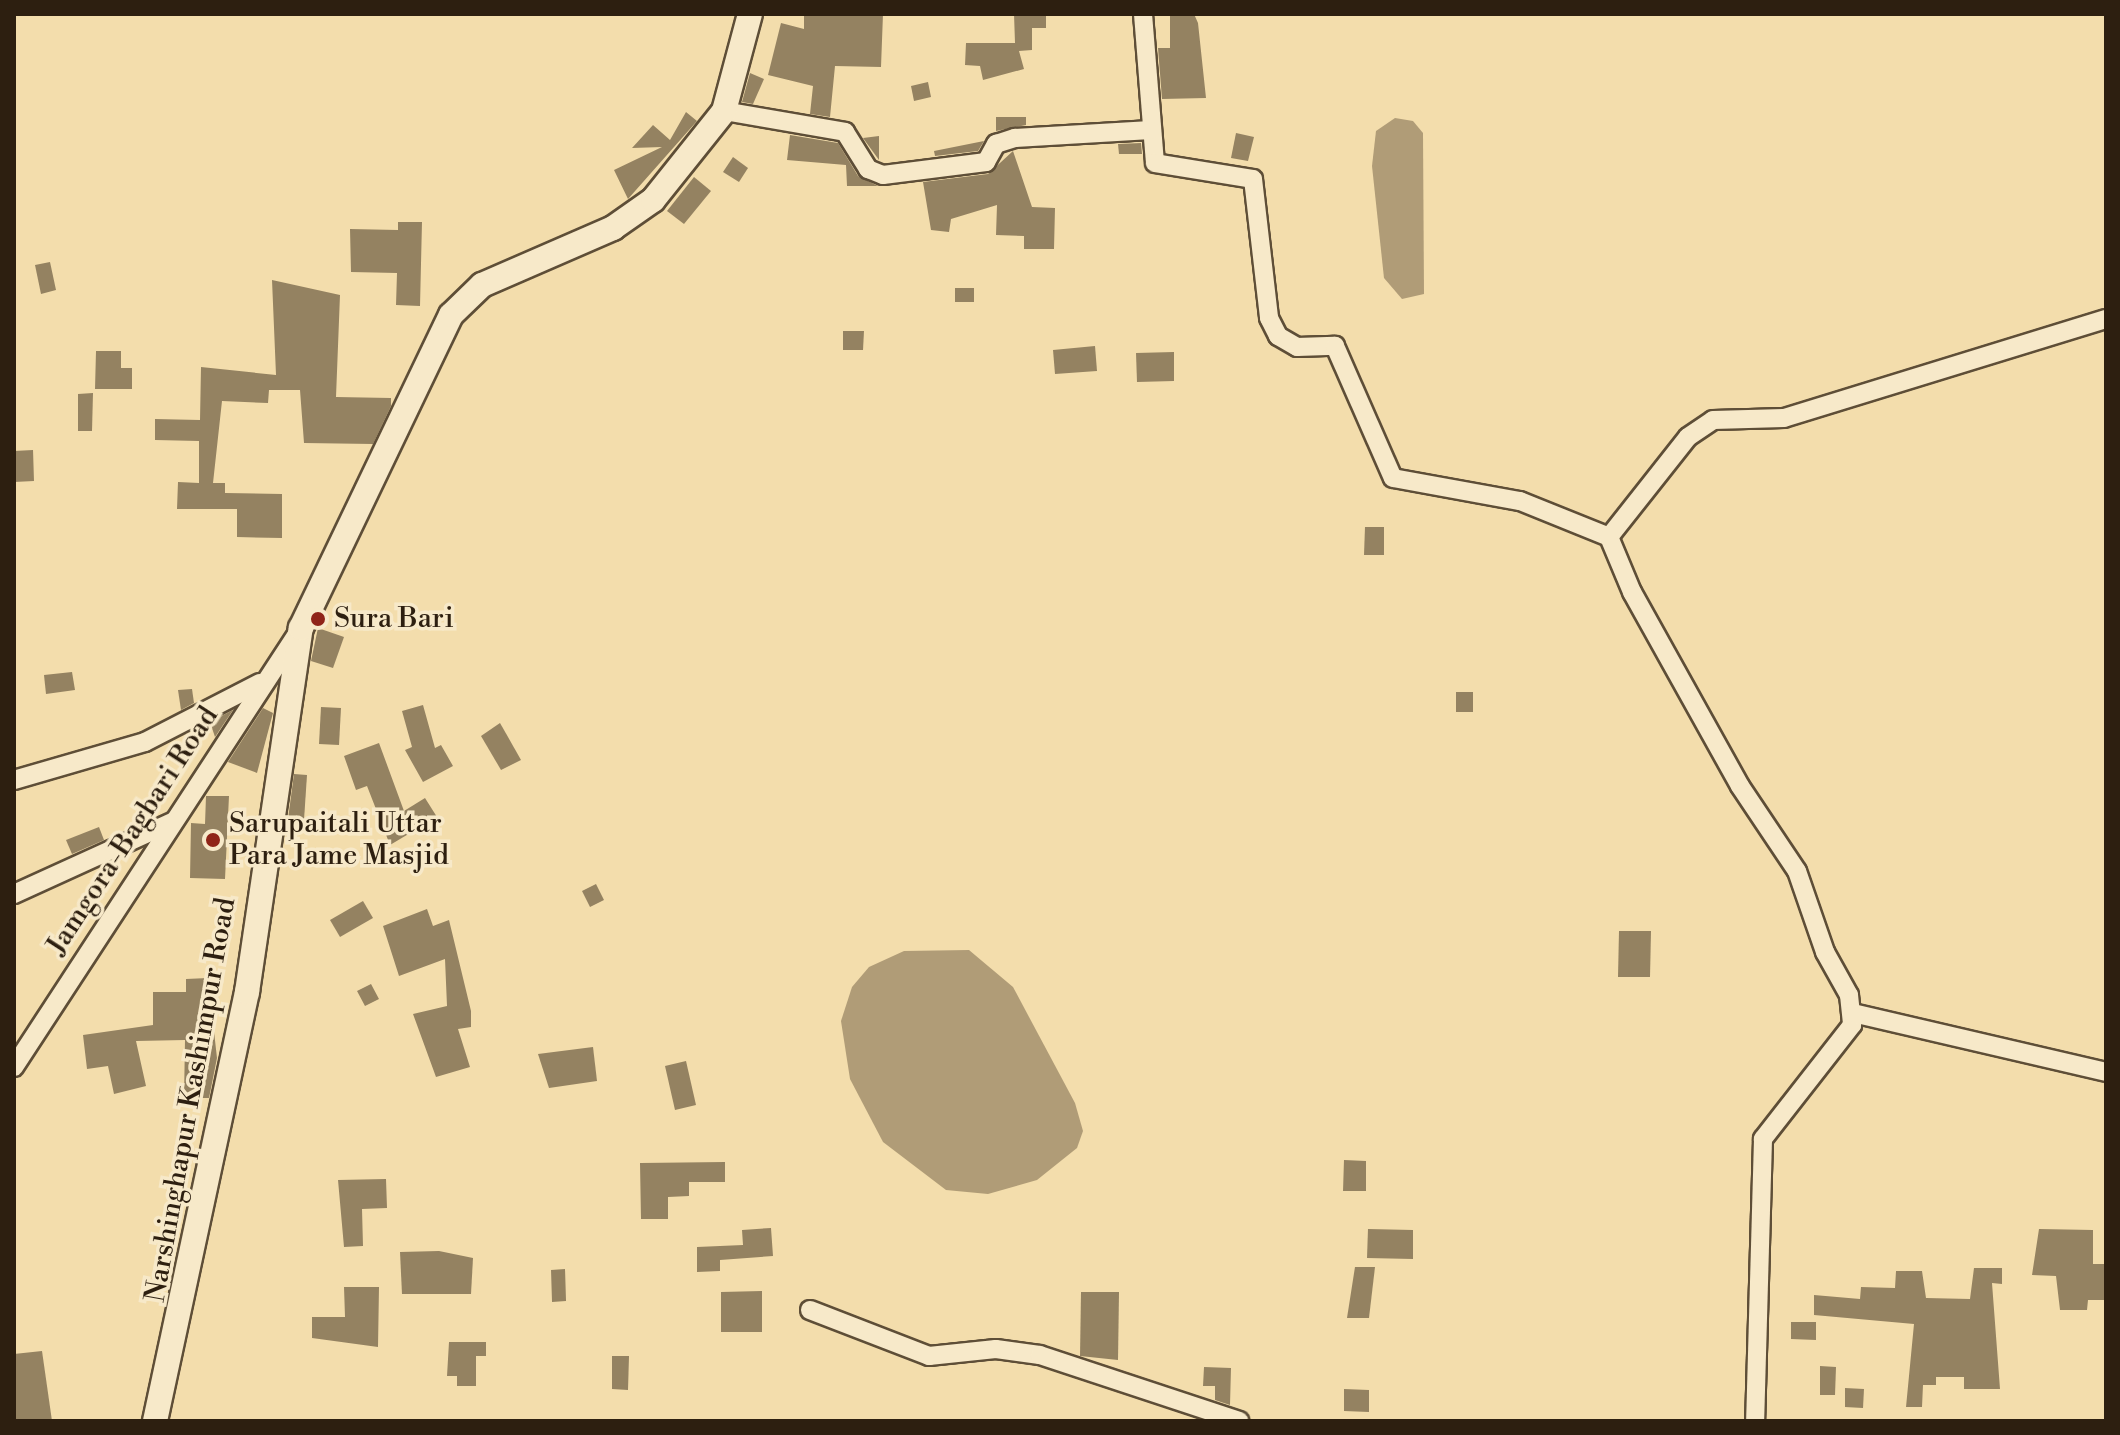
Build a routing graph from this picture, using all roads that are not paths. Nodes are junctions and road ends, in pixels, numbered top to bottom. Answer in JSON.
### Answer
{"nodes":[{"id":1,"x":750,"y":14,"type":"edge"},
{"id":2,"x":1143,"y":14,"type":"edge"},
{"id":3,"x":724,"y":111,"type":"junction"},
{"id":4,"x":1151,"y":130,"type":"junction"},
{"id":5,"x":2106,"y":319,"type":"edge"},
{"id":6,"x":1609,"y":537,"type":"junction"},
{"id":7,"x":301,"y":628,"type":"junction"},
{"id":8,"x":260,"y":683,"type":"junction"},
{"id":9,"x":14,"y":780,"type":"edge"},
{"id":10,"x":174,"y":821,"type":"junction"},
{"id":11,"x":14,"y":894,"type":"edge"},
{"id":12,"x":1853,"y":1013,"type":"junction"},
{"id":13,"x":14,"y":1067,"type":"edge"},
{"id":14,"x":2106,"y":1072,"type":"edge"},
{"id":15,"x":810,"y":1310,"type":"dead end"},
{"id":16,"x":155,"y":1421,"type":"edge"},
{"id":17,"x":1239,"y":1421,"type":"edge"},
{"id":18,"x":1755,"y":1421,"type":"edge"}],
"edges":[{"from":1,"to":3,"type":"main road","name":"Narshinghapur Kashimpur Road"},
{"from":2,"to":4,"type":"street"},
{"from":3,"to":4,"type":"street"},
{"from":3,"to":7,"type":"main road","name":"Narshinghapur Kashimpur Road"},
{"from":4,"to":6,"type":"street"},
{"from":5,"to":6,"type":"street"},
{"from":6,"to":12,"type":"street"},
{"from":7,"to":8,"type":"street","name":"Jamgora-Bagbari Road"},
{"from":7,"to":16,"type":"main road","name":"Narshinghapur Kashimpur Road"},
{"from":8,"to":9,"type":"street"},
{"from":8,"to":10,"type":"street","name":"Jamgora-Bagbari Road"},
{"from":10,"to":11,"type":"street"},
{"from":10,"to":13,"type":"street","name":"Jamgora-Bagbari Road"},
{"from":12,"to":14,"type":"street"},
{"from":12,"to":18,"type":"street"},
{"from":15,"to":17,"type":"street"}]}
